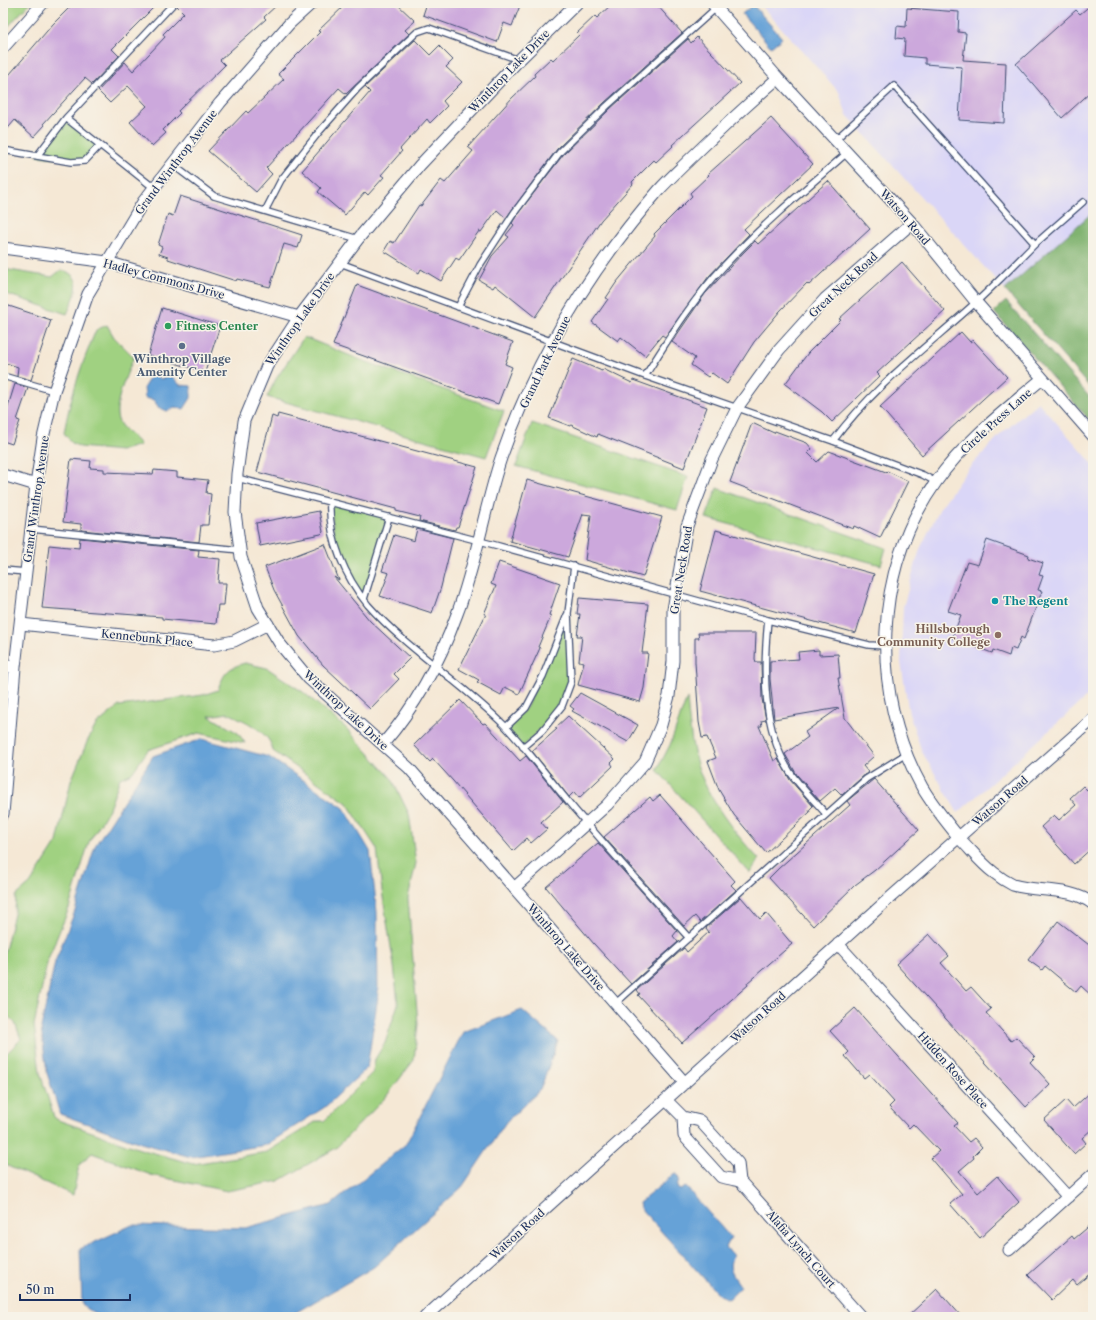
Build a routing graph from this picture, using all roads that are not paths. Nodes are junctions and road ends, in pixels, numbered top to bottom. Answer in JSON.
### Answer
{"nodes":[{"id":1,"x":44,"y":3,"type":"edge"},
{"id":2,"x":174,"y":3,"type":"edge"},
{"id":3,"x":312,"y":3,"type":"edge"},
{"id":4,"x":577,"y":3,"type":"edge"},
{"id":5,"x":714,"y":5,"type":"edge"},
{"id":6,"x":3,"y":48,"type":"edge"},
{"id":7,"x":519,"y":60,"type":"junction"},
{"id":8,"x":778,"y":78,"type":"junction"},
{"id":9,"x":66,"y":118,"type":"junction"},
{"id":10,"x":835,"y":140,"type":"junction"},
{"id":11,"x":100,"y":145,"type":"junction"},
{"id":12,"x":3,"y":150,"type":"edge"},
{"id":13,"x":847,"y":153,"type":"junction"},
{"id":14,"x":37,"y":156,"type":"junction"},
{"id":15,"x":173,"y":164,"type":"junction"},
{"id":16,"x":155,"y":188,"type":"junction"},
{"id":17,"x":1083,"y":202,"type":"dead end"},
{"id":18,"x":264,"y":211,"type":"junction"},
{"id":19,"x":912,"y":223,"type":"junction"},
{"id":20,"x":358,"y":239,"type":"junction"},
{"id":21,"x":1035,"y":244,"type":"junction"},
{"id":22,"x":3,"y":248,"type":"edge"},
{"id":23,"x":107,"y":262,"type":"junction"},
{"id":24,"x":340,"y":263,"type":"junction"},
{"id":25,"x":976,"y":302,"type":"junction"},
{"id":26,"x":458,"y":307,"type":"junction"},
{"id":27,"x":299,"y":317,"type":"junction"},
{"id":28,"x":553,"y":342,"type":"junction"},
{"id":29,"x":3,"y":376,"type":"edge"},
{"id":30,"x":645,"y":376,"type":"junction"},
{"id":31,"x":1042,"y":379,"type":"junction"},
{"id":32,"x":54,"y":391,"type":"junction"},
{"id":33,"x":738,"y":408,"type":"junction"},
{"id":34,"x":1093,"y":436,"type":"edge"},
{"id":35,"x":833,"y":441,"type":"junction"},
{"id":36,"x":3,"y":475,"type":"edge"},
{"id":37,"x":236,"y":478,"type":"junction"},
{"id":38,"x":936,"y":482,"type":"junction"},
{"id":39,"x":36,"y":485,"type":"junction"},
{"id":40,"x":330,"y":502,"type":"junction"},
{"id":41,"x":389,"y":517,"type":"junction"},
{"id":42,"x":31,"y":529,"type":"junction"},
{"id":43,"x":478,"y":540,"type":"junction"},
{"id":44,"x":240,"y":550,"type":"junction"},
{"id":45,"x":574,"y":566,"type":"junction"},
{"id":46,"x":3,"y":570,"type":"edge"},
{"id":47,"x":26,"y":572,"type":"junction"},
{"id":48,"x":676,"y":594,"type":"junction"},
{"id":49,"x":364,"y":599,"type":"junction"},
{"id":50,"x":568,"y":613,"type":"junction"},
{"id":51,"x":768,"y":620,"type":"junction"},
{"id":52,"x":21,"y":624,"type":"junction"},
{"id":53,"x":268,"y":624,"type":"junction"},
{"id":54,"x":885,"y":646,"type":"junction"},
{"id":55,"x":3,"y":666,"type":"edge"},
{"id":56,"x":15,"y":667,"type":"junction"},
{"id":57,"x":435,"y":667,"type":"junction"},
{"id":58,"x":1093,"y":719,"type":"edge"},
{"id":59,"x":506,"y":727,"type":"junction"},
{"id":60,"x":383,"y":744,"type":"junction"},
{"id":61,"x":523,"y":747,"type":"junction"},
{"id":62,"x":906,"y":754,"type":"junction"},
{"id":63,"x":6,"y":761,"type":"edge"},
{"id":64,"x":3,"y":814,"type":"edge"},
{"id":65,"x":826,"y":814,"type":"junction"},
{"id":66,"x":587,"y":822,"type":"junction"},
{"id":67,"x":959,"y":837,"type":"junction"},
{"id":68,"x":514,"y":888,"type":"junction"},
{"id":69,"x":1090,"y":897,"type":"edge"},
{"id":70,"x":688,"y":938,"type":"junction"},
{"id":71,"x":838,"y":944,"type":"junction"},
{"id":72,"x":616,"y":1003,"type":"junction"},
{"id":73,"x":685,"y":1083,"type":"junction"},
{"id":74,"x":667,"y":1101,"type":"dead end"},
{"id":75,"x":683,"y":1117,"type":"junction"},
{"id":76,"x":1093,"y":1174,"type":"edge"},
{"id":77,"x":740,"y":1181,"type":"junction"},
{"id":78,"x":1068,"y":1197,"type":"junction"},
{"id":79,"x":1009,"y":1250,"type":"dead end"},
{"id":80,"x":427,"y":1316,"type":"edge"},
{"id":81,"x":861,"y":1317,"type":"edge"}],
"edges":[{"from":1,"to":6,"type":"street"},
{"from":2,"to":9,"type":"lane"},
{"from":3,"to":15,"type":"street","name":"Grand Winthrop Avenue"},
{"from":4,"to":7,"type":"street","name":"Winthrop Lake Drive"},
{"from":5,"to":8,"type":"street","name":"Watson Road"},
{"from":5,"to":26,"type":"lane"},
{"from":7,"to":18,"type":"lane"},
{"from":7,"to":20,"type":"street","name":"Winthrop Lake Drive"},
{"from":8,"to":10,"type":"street","name":"Watson Road"},
{"from":8,"to":28,"type":"street","name":"Grand Park Avenue"},
{"from":9,"to":11,"type":"lane"},
{"from":9,"to":14,"type":"lane"},
{"from":10,"to":13,"type":"street","name":"Watson Road"},
{"from":10,"to":21,"type":"lane"},
{"from":11,"to":14,"type":"lane"},
{"from":11,"to":16,"type":"lane"},
{"from":12,"to":14,"type":"lane"},
{"from":13,"to":19,"type":"street","name":"Watson Road"},
{"from":13,"to":30,"type":"lane"},
{"from":15,"to":16,"type":"street","name":"Grand Winthrop Avenue"},
{"from":15,"to":18,"type":"lane"},
{"from":16,"to":23,"type":"street","name":"Grand Winthrop Avenue"},
{"from":17,"to":21,"type":"lane"},
{"from":18,"to":20,"type":"lane"},
{"from":19,"to":25,"type":"street","name":"Watson Road"},
{"from":19,"to":33,"type":"street","name":"Great Neck Road"},
{"from":20,"to":24,"type":"street","name":"Winthrop Lake Drive"},
{"from":21,"to":25,"type":"lane"},
{"from":22,"to":23,"type":"street","name":"Hadley Commons Drive"},
{"from":23,"to":27,"type":"street","name":"Hadley Commons Drive"},
{"from":23,"to":32,"type":"street","name":"Grand Winthrop Avenue"},
{"from":24,"to":26,"type":"lane"},
{"from":24,"to":27,"type":"street","name":"Winthrop Lake Drive"},
{"from":25,"to":31,"type":"street","name":"Watson Road"},
{"from":25,"to":35,"type":"lane"},
{"from":26,"to":28,"type":"lane"},
{"from":27,"to":37,"type":"street","name":"Winthrop Lake Drive"},
{"from":28,"to":30,"type":"lane"},
{"from":28,"to":43,"type":"street","name":"Grand Park Avenue"},
{"from":29,"to":32,"type":"lane"},
{"from":30,"to":33,"type":"lane"},
{"from":31,"to":34,"type":"street","name":"Watson Road"},
{"from":31,"to":38,"type":"street","name":"Circle Press Lane"},
{"from":32,"to":39,"type":"street","name":"Grand Winthrop Avenue"},
{"from":33,"to":35,"type":"lane"},
{"from":33,"to":48,"type":"street","name":"Great Neck Road"},
{"from":35,"to":38,"type":"lane"},
{"from":36,"to":39,"type":"street"},
{"from":37,"to":40,"type":"lane"},
{"from":37,"to":44,"type":"street","name":"Winthrop Lake Drive"},
{"from":38,"to":54,"type":"street","name":"Circle Press Lane"},
{"from":39,"to":42,"type":"street","name":"Grand Winthrop Avenue"},
{"from":40,"to":41,"type":"lane"},
{"from":40,"to":49,"type":"lane"},
{"from":41,"to":43,"type":"lane"},
{"from":41,"to":49,"type":"lane"},
{"from":42,"to":44,"type":"lane"},
{"from":42,"to":47,"type":"street","name":"Grand Winthrop Avenue"},
{"from":43,"to":45,"type":"lane"},
{"from":43,"to":57,"type":"street","name":"Grand Park Avenue"},
{"from":44,"to":53,"type":"street","name":"Winthrop Lake Drive"},
{"from":45,"to":48,"type":"lane"},
{"from":45,"to":50,"type":"lane"},
{"from":46,"to":47,"type":"lane"},
{"from":47,"to":52,"type":"street","name":"Grand Winthrop Avenue"},
{"from":48,"to":51,"type":"lane"},
{"from":48,"to":66,"type":"street","name":"Great Neck Road"},
{"from":49,"to":57,"type":"lane"},
{"from":50,"to":59,"type":"lane"},
{"from":50,"to":61,"type":"lane"},
{"from":51,"to":54,"type":"lane"},
{"from":51,"to":65,"type":"lane"},
{"from":52,"to":53,"type":"street","name":"Kennebunk Place"},
{"from":52,"to":56,"type":"street","name":"Grand Winthrop Avenue"},
{"from":53,"to":60,"type":"street","name":"Winthrop Lake Drive"},
{"from":54,"to":62,"type":"street","name":"Circle Press Lane"},
{"from":55,"to":56,"type":"street"},
{"from":56,"to":63,"type":"street","name":"Grand Winthrop Avenue"},
{"from":57,"to":59,"type":"lane"},
{"from":57,"to":60,"type":"street","name":"Grand Park Avenue"},
{"from":58,"to":67,"type":"street","name":"Watson Road"},
{"from":59,"to":61,"type":"lane"},
{"from":60,"to":68,"type":"street","name":"Winthrop Lake Drive"},
{"from":61,"to":66,"type":"lane"},
{"from":62,"to":65,"type":"lane"},
{"from":62,"to":67,"type":"street","name":"Circle Press Lane"},
{"from":63,"to":64,"type":"street","name":"Grand Winthrop Avenue"},
{"from":65,"to":70,"type":"lane"},
{"from":66,"to":68,"type":"street","name":"Great Neck Road"},
{"from":66,"to":70,"type":"lane"},
{"from":67,"to":69,"type":"street","name":"Circle Press Lane"},
{"from":67,"to":71,"type":"street","name":"Watson Road"},
{"from":68,"to":72,"type":"street","name":"Winthrop Lake Drive"},
{"from":70,"to":72,"type":"lane"},
{"from":71,"to":73,"type":"street","name":"Watson Road"},
{"from":71,"to":78,"type":"street","name":"Hidden Rose Place"},
{"from":72,"to":73,"type":"street","name":"Winthrop Lake Drive"},
{"from":73,"to":80,"type":"street","name":"Watson Road"},
{"from":74,"to":75,"type":"street"},
{"from":75,"to":77,"type":"street"},
{"from":75,"to":77,"type":"street"},
{"from":76,"to":78,"type":"street"},
{"from":77,"to":81,"type":"street","name":"Alafia Lynch Court"},
{"from":78,"to":79,"type":"street"}]}
